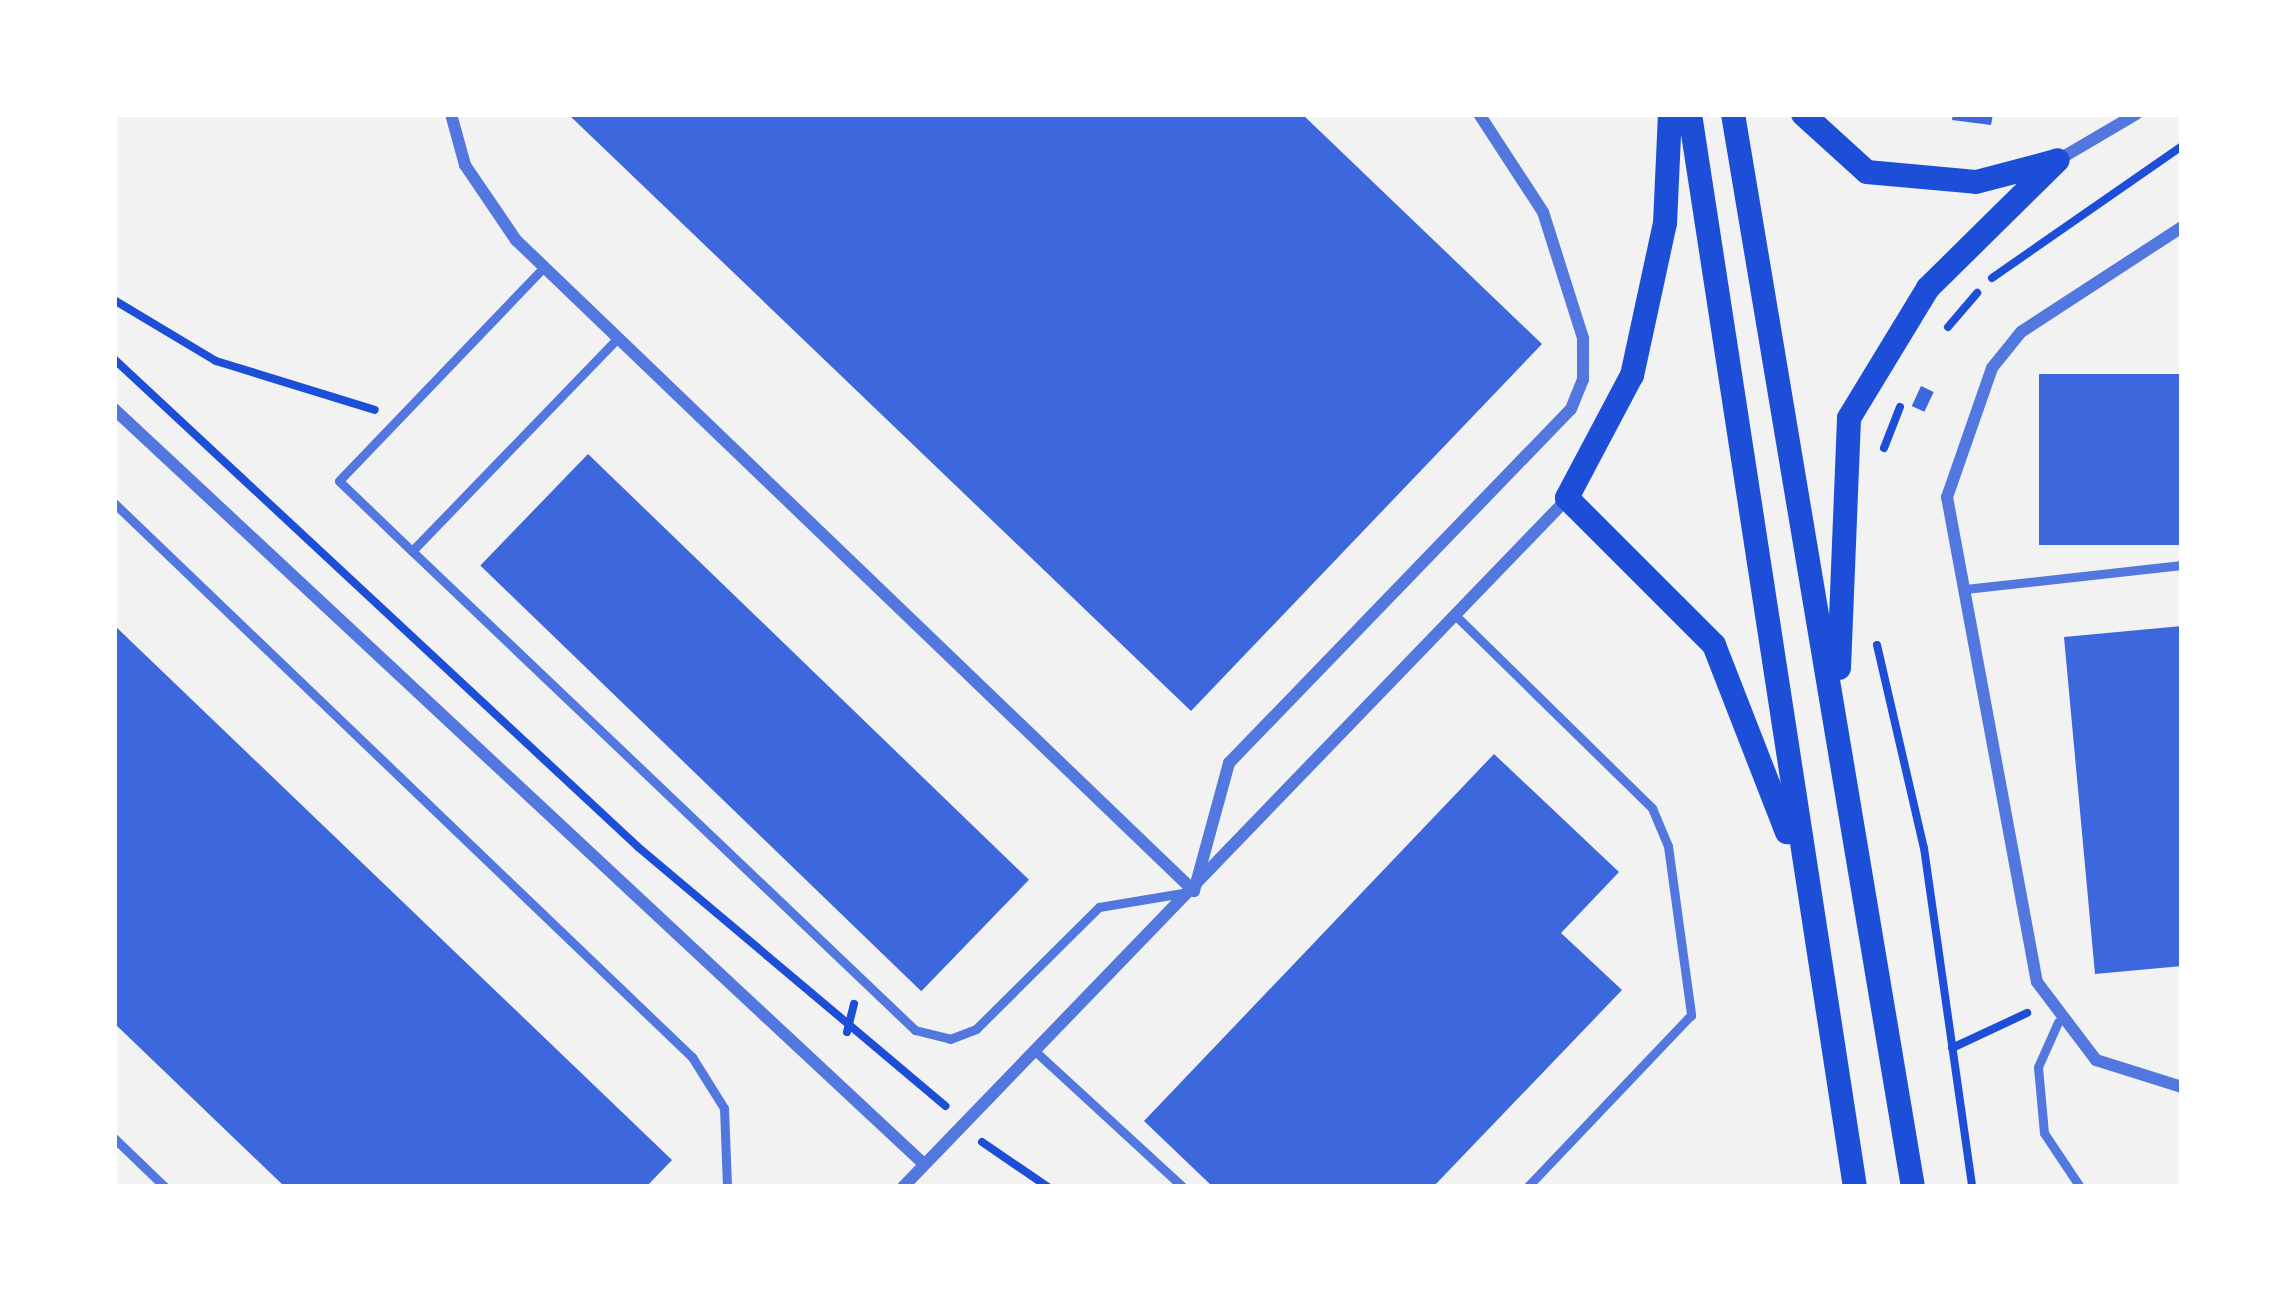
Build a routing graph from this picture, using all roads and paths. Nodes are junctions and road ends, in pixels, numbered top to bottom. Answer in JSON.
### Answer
{"nodes":[{"id":1,"x":451,"y":114,"type":"edge"},
{"id":2,"x":1479,"y":114,"type":"edge"},
{"id":3,"x":1670,"y":114,"type":"edge"},
{"id":4,"x":1690,"y":114,"type":"edge"},
{"id":5,"x":1733,"y":114,"type":"edge"},
{"id":6,"x":1803,"y":114,"type":"edge"},
{"id":7,"x":2136,"y":114,"type":"edge"},
{"id":8,"x":2058,"y":160,"type":"junction"},
{"id":9,"x":2182,"y":227,"type":"edge"},
{"id":10,"x":544,"y":267,"type":"junction"},
{"id":11,"x":114,"y":300,"type":"edge"},
{"id":12,"x":617,"y":340,"type":"junction"},
{"id":13,"x":114,"y":358,"type":"edge"},
{"id":14,"x":114,"y":409,"type":"edge"},
{"id":15,"x":398,"y":420,"type":"junction"},
{"id":16,"x":1567,"y":498,"type":"junction"},
{"id":17,"x":115,"y":503,"type":"edge"},
{"id":18,"x":412,"y":551,"type":"junction"},
{"id":19,"x":2182,"y":565,"type":"edge"},
{"id":20,"x":1965,"y":590,"type":"junction"},
{"id":21,"x":1455,"y":615,"type":"junction"},
{"id":22,"x":1838,"y":712,"type":"junction"},
{"id":23,"x":1924,"y":848,"type":"dead end"},
{"id":24,"x":1800,"y":864,"type":"junction"},
{"id":25,"x":1194,"y":891,"type":"junction"},
{"id":26,"x":2048,"y":1004,"type":"junction"},
{"id":27,"x":2058,"y":1022,"type":"junction"},
{"id":28,"x":1952,"y":1048,"type":"junction"},
{"id":29,"x":1036,"y":1052,"type":"junction"},
{"id":30,"x":2182,"y":1087,"type":"edge"},
{"id":31,"x":963,"y":1123,"type":"junction"},
{"id":32,"x":114,"y":1138,"type":"edge"},
{"id":33,"x":924,"y":1165,"type":"junction"},
{"id":34,"x":166,"y":1187,"type":"edge"},
{"id":35,"x":727,"y":1187,"type":"edge"},
{"id":36,"x":903,"y":1187,"type":"edge"},
{"id":37,"x":1048,"y":1187,"type":"edge"},
{"id":38,"x":1183,"y":1187,"type":"edge"},
{"id":39,"x":1527,"y":1187,"type":"edge"},
{"id":40,"x":1855,"y":1187,"type":"edge"},
{"id":41,"x":1913,"y":1187,"type":"edge"},
{"id":42,"x":1972,"y":1187,"type":"edge"},
{"id":43,"x":2080,"y":1187,"type":"edge"}],
"edges":[{"from":1,"to":10,"type":"street"},
{"from":2,"to":25,"type":"street"},
{"from":3,"to":16,"type":"main road"},
{"from":4,"to":24,"type":"main road"},
{"from":5,"to":22,"type":"main road"},
{"from":6,"to":8,"type":"main road"},
{"from":7,"to":8,"type":"street"},
{"from":8,"to":22,"type":"main road"},
{"from":9,"to":20,"type":"street"},
{"from":10,"to":12,"type":"street"},
{"from":10,"to":15,"type":"lane"},
{"from":11,"to":15,"type":"path"},
{"from":12,"to":18,"type":"lane"},
{"from":12,"to":25,"type":"street"},
{"from":13,"to":31,"type":"path"},
{"from":14,"to":33,"type":"street"},
{"from":15,"to":18,"type":"lane"},
{"from":16,"to":21,"type":"street"},
{"from":16,"to":24,"type":"main road"},
{"from":17,"to":35,"type":"lane"},
{"from":18,"to":25,"type":"lane"},
{"from":19,"to":20,"type":"lane"},
{"from":20,"to":26,"type":"street"},
{"from":21,"to":25,"type":"street"},
{"from":21,"to":39,"type":"lane"},
{"from":22,"to":41,"type":"main road"},
{"from":23,"to":28,"type":"path"},
{"from":24,"to":40,"type":"main road"},
{"from":25,"to":29,"type":"street"},
{"from":26,"to":27,"type":"street"},
{"from":26,"to":28,"type":"path"},
{"from":27,"to":30,"type":"street"},
{"from":27,"to":43,"type":"lane"},
{"from":28,"to":42,"type":"path"},
{"from":29,"to":31,"type":"street"},
{"from":29,"to":38,"type":"lane"},
{"from":31,"to":33,"type":"street"},
{"from":31,"to":37,"type":"path"},
{"from":32,"to":34,"type":"lane"},
{"from":33,"to":36,"type":"street"}]}
